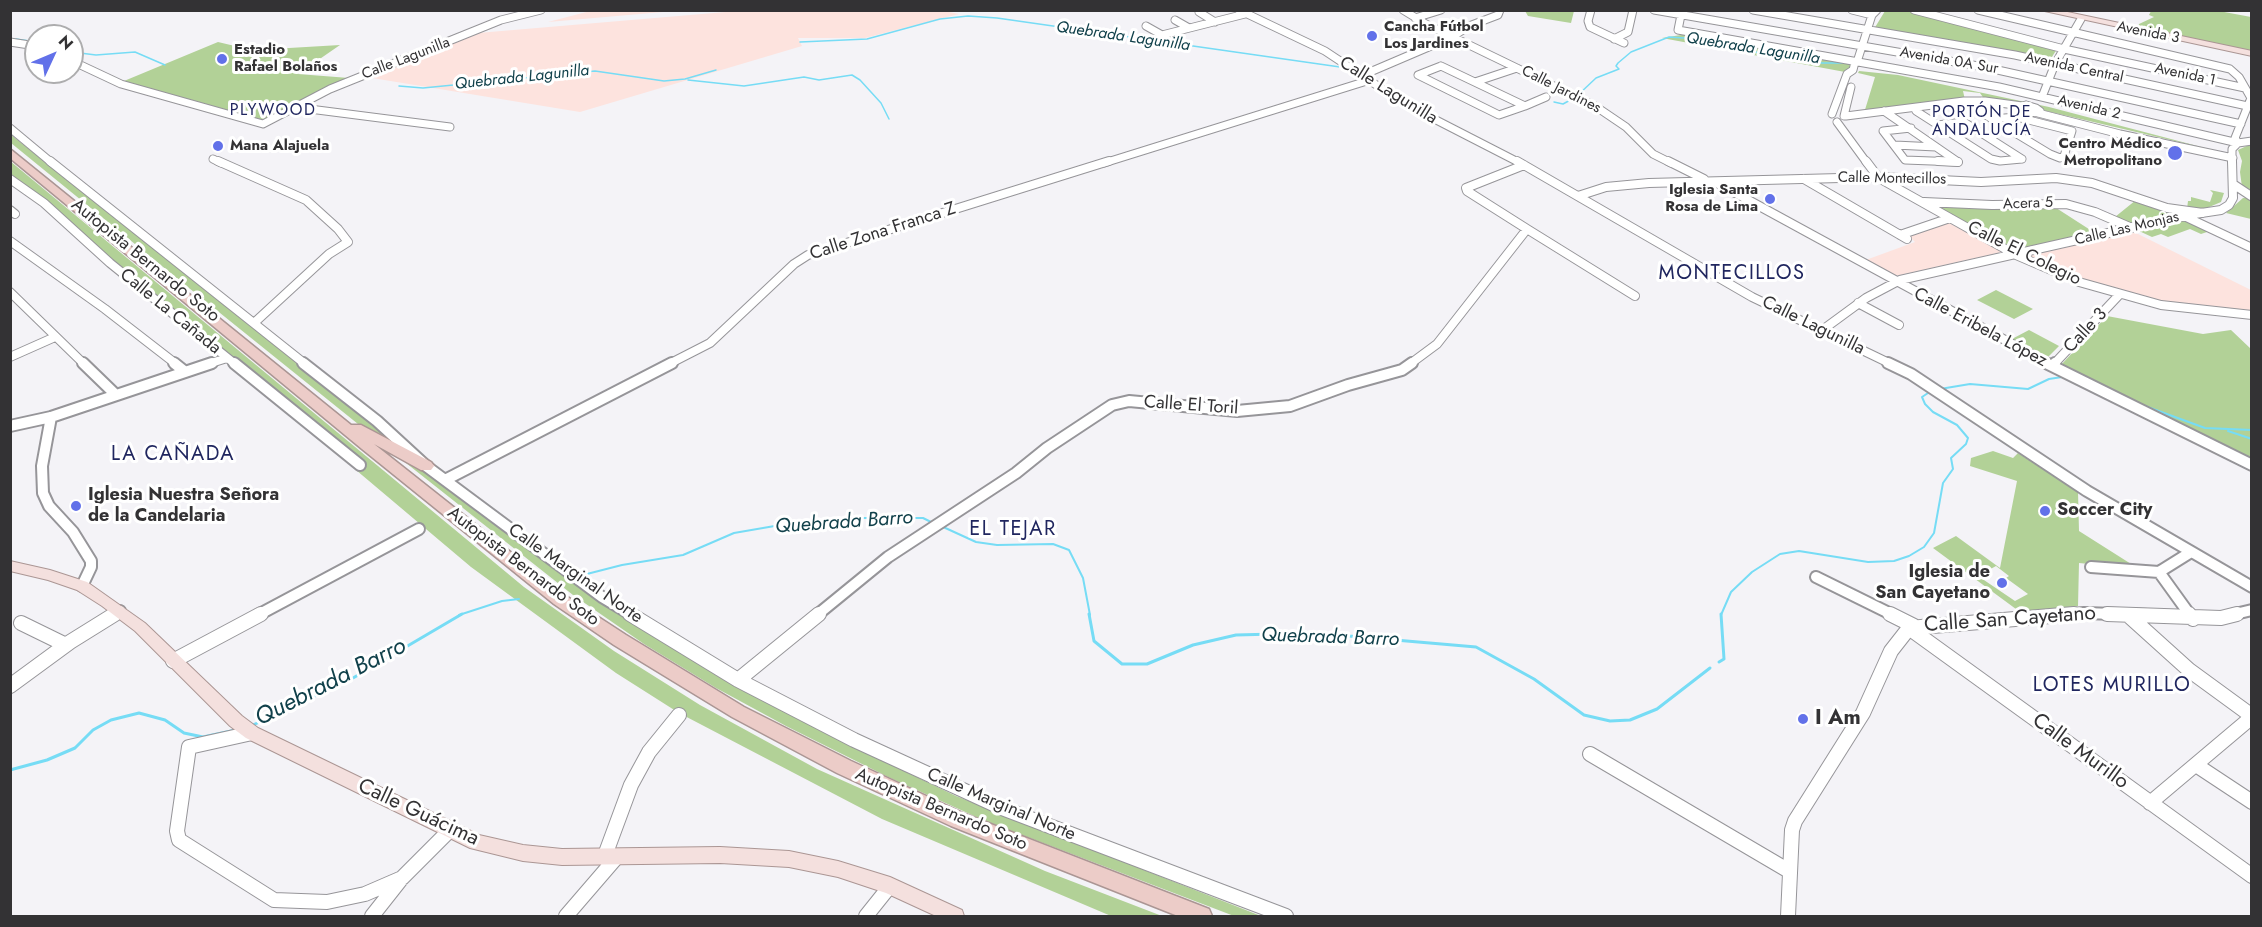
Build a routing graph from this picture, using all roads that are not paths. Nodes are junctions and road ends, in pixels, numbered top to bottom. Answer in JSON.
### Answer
{"nodes":[{"id":1,"x":541,"y":10,"type":"edge"},
{"id":2,"x":1403,"y":10,"type":"edge"},
{"id":3,"x":1441,"y":10,"type":"edge"},
{"id":4,"x":1591,"y":10,"type":"edge"},
{"id":5,"x":1633,"y":10,"type":"edge"},
{"id":6,"x":1654,"y":10,"type":"edge"},
{"id":7,"x":1753,"y":10,"type":"edge"},
{"id":8,"x":1852,"y":10,"type":"edge"},
{"id":9,"x":1914,"y":10,"type":"edge"},
{"id":10,"x":1978,"y":10,"type":"edge"},
{"id":11,"x":2044,"y":10,"type":"edge"},
{"id":12,"x":1501,"y":11,"type":"edge"},
{"id":13,"x":1199,"y":12,"type":"edge"},
{"id":14,"x":1242,"y":12,"type":"edge"},
{"id":15,"x":1682,"y":12,"type":"edge"},
{"id":16,"x":1875,"y":13,"type":"edge"},
{"id":17,"x":1415,"y":18,"type":"junction"},
{"id":18,"x":2081,"y":19,"type":"junction"},
{"id":19,"x":1175,"y":20,"type":"dead end"},
{"id":20,"x":1215,"y":22,"type":"junction"},
{"id":21,"x":1146,"y":26,"type":"dead end"},
{"id":22,"x":1189,"y":28,"type":"junction"},
{"id":23,"x":1867,"y":30,"type":"junction"},
{"id":24,"x":2073,"y":34,"type":"junction"},
{"id":25,"x":1452,"y":37,"type":"junction"},
{"id":26,"x":1614,"y":39,"type":"junction"},
{"id":27,"x":1624,"y":44,"type":"dead end"},
{"id":28,"x":1862,"y":45,"type":"junction"},
{"id":29,"x":2064,"y":49,"type":"junction"},
{"id":30,"x":2252,"y":54,"type":"edge"},
{"id":31,"x":1857,"y":62,"type":"junction"},
{"id":32,"x":2055,"y":64,"type":"junction"},
{"id":33,"x":84,"y":67,"type":"edge"},
{"id":34,"x":1516,"y":67,"type":"junction"},
{"id":35,"x":1366,"y":78,"type":"junction"},
{"id":36,"x":2048,"y":80,"type":"junction"},
{"id":37,"x":1474,"y":82,"type":"junction"},
{"id":38,"x":2245,"y":88,"type":"junction"},
{"id":39,"x":2042,"y":97,"type":"junction"},
{"id":40,"x":1546,"y":98,"type":"dead end"},
{"id":41,"x":1972,"y":105,"type":"junction"},
{"id":42,"x":1525,"y":106,"type":"junction"},
{"id":43,"x":1940,"y":106,"type":"junction"},
{"id":44,"x":294,"y":107,"type":"junction"},
{"id":45,"x":2021,"y":107,"type":"junction"},
{"id":46,"x":2250,"y":107,"type":"edge"},
{"id":47,"x":1918,"y":111,"type":"junction"},
{"id":48,"x":1887,"y":113,"type":"junction"},
{"id":49,"x":1843,"y":118,"type":"junction"},
{"id":50,"x":1994,"y":118,"type":"junction"},
{"id":51,"x":2036,"y":122,"type":"junction"},
{"id":52,"x":1939,"y":124,"type":"junction"},
{"id":53,"x":2074,"y":124,"type":"junction"},
{"id":54,"x":450,"y":127,"type":"dead end"},
{"id":55,"x":2239,"y":127,"type":"junction"},
{"id":56,"x":10,"y":128,"type":"edge"},
{"id":57,"x":1911,"y":129,"type":"junction"},
{"id":58,"x":2252,"y":140,"type":"edge"},
{"id":59,"x":2029,"y":141,"type":"junction"},
{"id":60,"x":1895,"y":145,"type":"junction"},
{"id":61,"x":1938,"y":147,"type":"junction"},
{"id":62,"x":2234,"y":150,"type":"junction"},
{"id":63,"x":10,"y":152,"type":"edge"},
{"id":64,"x":2213,"y":153,"type":"junction"},
{"id":65,"x":213,"y":159,"type":"dead end"},
{"id":66,"x":1524,"y":165,"type":"junction"},
{"id":67,"x":2233,"y":168,"type":"junction"},
{"id":68,"x":1880,"y":177,"type":"junction"},
{"id":69,"x":10,"y":178,"type":"edge"},
{"id":70,"x":1803,"y":179,"type":"junction"},
{"id":71,"x":1712,"y":181,"type":"junction"},
{"id":72,"x":2233,"y":191,"type":"junction"},
{"id":73,"x":1578,"y":196,"type":"junction"},
{"id":74,"x":2252,"y":196,"type":"edge"},
{"id":75,"x":1919,"y":201,"type":"junction"},
{"id":76,"x":2147,"y":202,"type":"junction"},
{"id":77,"x":2203,"y":213,"type":"junction"},
{"id":78,"x":2179,"y":216,"type":"junction"},
{"id":79,"x":1950,"y":218,"type":"junction"},
{"id":80,"x":2132,"y":228,"type":"junction"},
{"id":81,"x":1527,"y":229,"type":"junction"},
{"id":82,"x":10,"y":241,"type":"edge"},
{"id":83,"x":2252,"y":248,"type":"edge"},
{"id":84,"x":2016,"y":255,"type":"junction"},
{"id":85,"x":1895,"y":282,"type":"junction"},
{"id":86,"x":10,"y":292,"type":"edge"},
{"id":87,"x":2119,"y":295,"type":"junction"},
{"id":88,"x":1635,"y":296,"type":"dead end"},
{"id":89,"x":1858,"y":303,"type":"junction"},
{"id":90,"x":2252,"y":315,"type":"edge"},
{"id":91,"x":254,"y":322,"type":"junction"},
{"id":92,"x":1899,"y":326,"type":"dead end"},
{"id":93,"x":1821,"y":331,"type":"junction"},
{"id":94,"x":55,"y":337,"type":"junction"},
{"id":95,"x":10,"y":357,"type":"edge"},
{"id":96,"x":227,"y":358,"type":"junction"},
{"id":97,"x":2052,"y":366,"type":"junction"},
{"id":98,"x":184,"y":371,"type":"junction"},
{"id":99,"x":116,"y":393,"type":"junction"},
{"id":100,"x":330,"y":414,"type":"junction"},
{"id":101,"x":51,"y":417,"type":"junction"},
{"id":102,"x":10,"y":426,"type":"edge"},
{"id":103,"x":360,"y":465,"type":"dead end"},
{"id":104,"x":2252,"y":465,"type":"edge"},
{"id":105,"x":426,"y":466,"type":"junction"},
{"id":106,"x":444,"y":480,"type":"junction"},
{"id":107,"x":419,"y":530,"type":"dead end"},
{"id":108,"x":2191,"y":552,"type":"junction"},
{"id":109,"x":10,"y":566,"type":"edge"},
{"id":110,"x":2091,"y":567,"type":"dead end"},
{"id":111,"x":2159,"y":572,"type":"junction"},
{"id":112,"x":1816,"y":577,"type":"dead end"},
{"id":113,"x":82,"y":586,"type":"junction"},
{"id":114,"x":2252,"y":587,"type":"edge"},
{"id":115,"x":117,"y":609,"type":"junction"},
{"id":116,"x":2252,"y":610,"type":"edge"},
{"id":117,"x":2128,"y":615,"type":"junction"},
{"id":118,"x":2193,"y":619,"type":"junction"},
{"id":119,"x":21,"y":623,"type":"dead end"},
{"id":120,"x":1912,"y":627,"type":"junction"},
{"id":121,"x":68,"y":644,"type":"junction"},
{"id":122,"x":173,"y":661,"type":"junction"},
{"id":123,"x":738,"y":680,"type":"junction"},
{"id":124,"x":10,"y":686,"type":"edge"},
{"id":125,"x":679,"y":716,"type":"dead end"},
{"id":126,"x":2252,"y":716,"type":"edge"},
{"id":127,"x":246,"y":728,"type":"junction"},
{"id":128,"x":1590,"y":754,"type":"dead end"},
{"id":129,"x":2196,"y":765,"type":"junction"},
{"id":130,"x":2252,"y":802,"type":"edge"},
{"id":131,"x":2150,"y":803,"type":"junction"},
{"id":132,"x":449,"y":831,"type":"junction"},
{"id":133,"x":614,"y":858,"type":"junction"},
{"id":134,"x":1789,"y":871,"type":"junction"},
{"id":135,"x":2252,"y":876,"type":"edge"},
{"id":136,"x":402,"y":878,"type":"junction"},
{"id":137,"x":890,"y":886,"type":"junction"},
{"id":138,"x":372,"y":916,"type":"edge"},
{"id":139,"x":566,"y":916,"type":"edge"},
{"id":140,"x":866,"y":916,"type":"edge"},
{"id":141,"x":955,"y":916,"type":"edge"},
{"id":142,"x":1202,"y":916,"type":"edge"},
{"id":143,"x":1286,"y":916,"type":"edge"},
{"id":144,"x":1788,"y":916,"type":"edge"}],
"edges":[{"from":1,"to":44,"type":"street","name":"Calle Lagunilla"},
{"from":2,"to":17,"type":"street","name":"Calle Jardines"},
{"from":3,"to":17,"type":"street"},
{"from":4,"to":26,"type":"street"},
{"from":5,"to":26,"type":"street"},
{"from":6,"to":15,"type":"street","name":"Avenida 0A Sur"},
{"from":7,"to":23,"type":"street","name":"Avenida Central"},
{"from":8,"to":16,"type":"street"},
{"from":9,"to":29,"type":"street","name":"Avenida 1"},
{"from":10,"to":24,"type":"street"},
{"from":11,"to":18,"type":"main road","name":"Avenida 3"},
{"from":12,"to":25,"type":"street","name":"Calle Zona Franca Z"},
{"from":13,"to":20,"type":"street"},
{"from":14,"to":20,"type":"street"},
{"from":14,"to":35,"type":"street","name":"Calle Lagunilla"},
{"from":15,"to":28,"type":"street","name":"Avenida 0A Sur"},
{"from":15,"to":31,"type":"street","name":"Avenida 2"},
{"from":16,"to":23,"type":"street"},
{"from":17,"to":25,"type":"street","name":"Calle Jardines"},
{"from":18,"to":24,"type":"street"},
{"from":18,"to":30,"type":"main road","name":"Avenida 3"},
{"from":19,"to":22,"type":"street"},
{"from":20,"to":22,"type":"street"},
{"from":21,"to":22,"type":"street"},
{"from":23,"to":28,"type":"street"},
{"from":23,"to":32,"type":"street","name":"Avenida Central"},
{"from":24,"to":29,"type":"street"},
{"from":24,"to":38,"type":"street"},
{"from":25,"to":34,"type":"street","name":"Calle Jardines"},
{"from":25,"to":35,"type":"street","name":"Calle Zona Franca Z"},
{"from":26,"to":27,"type":"street"},
{"from":28,"to":31,"type":"street"},
{"from":28,"to":36,"type":"street","name":"Avenida 0A Sur"},
{"from":29,"to":32,"type":"street"},
{"from":29,"to":38,"type":"street","name":"Avenida 1"},
{"from":31,"to":39,"type":"street","name":"Avenida 2"},
{"from":31,"to":49,"type":"street"},
{"from":32,"to":36,"type":"street"},
{"from":32,"to":46,"type":"street","name":"Avenida Central"},
{"from":33,"to":44,"type":"street","name":"Calle Lagunilla"},
{"from":34,"to":37,"type":"street"},
{"from":34,"to":71,"type":"street","name":"Calle Jardines"},
{"from":35,"to":66,"type":"street","name":"Calle Lagunilla"},
{"from":35,"to":106,"type":"street","name":"Calle Zona Franca Z"},
{"from":36,"to":39,"type":"street"},
{"from":36,"to":55,"type":"street","name":"Avenida 0A Sur"},
{"from":37,"to":42,"type":"street"},
{"from":37,"to":42,"type":"street"},
{"from":38,"to":46,"type":"street"},
{"from":39,"to":62,"type":"street","name":"Avenida 2"},
{"from":40,"to":42,"type":"street"},
{"from":41,"to":43,"type":"street"},
{"from":41,"to":45,"type":"street"},
{"from":41,"to":50,"type":"street"},
{"from":43,"to":45,"type":"street"},
{"from":43,"to":47,"type":"street"},
{"from":43,"to":48,"type":"street"},
{"from":44,"to":54,"type":"street"},
{"from":45,"to":53,"type":"street"},
{"from":46,"to":55,"type":"street"},
{"from":47,"to":48,"type":"street"},
{"from":47,"to":52,"type":"street"},
{"from":48,"to":49,"type":"street"},
{"from":48,"to":57,"type":"street"},
{"from":49,"to":68,"type":"street"},
{"from":50,"to":51,"type":"street"},
{"from":50,"to":59,"type":"street"},
{"from":51,"to":53,"type":"street"},
{"from":51,"to":59,"type":"street"},
{"from":52,"to":52,"type":"street"},
{"from":53,"to":59,"type":"street","name":"Avenida 2"},
{"from":53,"to":64,"type":"street"},
{"from":55,"to":58,"type":"street","name":"Avenida 0A Sur"},
{"from":55,"to":62,"type":"street"},
{"from":56,"to":91,"type":"street","name":"Calle Marginal Norte"},
{"from":57,"to":60,"type":"street"},
{"from":57,"to":61,"type":"street"},
{"from":58,"to":62,"type":"street","name":"Avenida 2"},
{"from":60,"to":61,"type":"street"},
{"from":60,"to":61,"type":"street"},
{"from":62,"to":64,"type":"street"},
{"from":62,"to":67,"type":"street"},
{"from":63,"to":100,"type":"highway","name":"Autopista Bernardo Soto"},
{"from":64,"to":67,"type":"street"},
{"from":65,"to":91,"type":"street"},
{"from":66,"to":73,"type":"street","name":"Calle Lagunilla"},
{"from":66,"to":81,"type":"street"},
{"from":67,"to":72,"type":"street"},
{"from":68,"to":70,"type":"street","name":"Calle Montecillos"},
{"from":68,"to":75,"type":"street","name":"Calle El Colegio"},
{"from":68,"to":76,"type":"street","name":"Calle Montecillos"},
{"from":69,"to":96,"type":"street","name":"Calle La Cañada"},
{"from":70,"to":71,"type":"street","name":"Calle Montecillos"},
{"from":70,"to":79,"type":"street"},
{"from":71,"to":73,"type":"street","name":"Calle Montecillos"},
{"from":71,"to":85,"type":"street","name":"Calle Eribela López"},
{"from":72,"to":74,"type":"street"},
{"from":72,"to":77,"type":"street","name":"Calle Las Monjas"},
{"from":73,"to":93,"type":"street","name":"Calle Lagunilla"},
{"from":75,"to":79,"type":"street","name":"Calle El Colegio"},
{"from":75,"to":80,"type":"street","name":"Acera 5"},
{"from":76,"to":77,"type":"street","name":"Calle Montecillos"},
{"from":76,"to":78,"type":"street"},
{"from":77,"to":78,"type":"street","name":"Calle Las Monjas"},
{"from":78,"to":80,"type":"street","name":"Calle Las Monjas"},
{"from":78,"to":83,"type":"street"},
{"from":79,"to":84,"type":"street","name":"Calle El Colegio"},
{"from":80,"to":84,"type":"street","name":"Calle Las Monjas"},
{"from":81,"to":88,"type":"street"},
{"from":81,"to":123,"type":"street","name":"Calle El Toril"},
{"from":82,"to":98,"type":"street"},
{"from":84,"to":85,"type":"street","name":"Calle Las Monjas"},
{"from":84,"to":87,"type":"street","name":"Calle El Colegio"},
{"from":85,"to":89,"type":"street","name":"Calle Las Monjas"},
{"from":85,"to":97,"type":"street","name":"Calle Eribela López"},
{"from":86,"to":94,"type":"street"},
{"from":87,"to":90,"type":"street","name":"Calle El Colegio"},
{"from":87,"to":97,"type":"street","name":"Calle 3"},
{"from":89,"to":92,"type":"street"},
{"from":89,"to":93,"type":"street","name":"Calle Las Monjas"},
{"from":91,"to":105,"type":"street","name":"Calle Marginal Norte"},
{"from":93,"to":108,"type":"street","name":"Calle Lagunilla"},
{"from":94,"to":95,"type":"street"},
{"from":94,"to":99,"type":"street"},
{"from":96,"to":98,"type":"street","name":"Calle La Cañada"},
{"from":96,"to":103,"type":"street"},
{"from":97,"to":104,"type":"street","name":"Calle Eribela López"},
{"from":98,"to":99,"type":"street","name":"Calle La Cañada"},
{"from":99,"to":101,"type":"street","name":"Calle La Cañada"},
{"from":100,"to":105,"type":"highway"},
{"from":100,"to":142,"type":"highway","name":"Autopista Bernardo Soto"},
{"from":101,"to":102,"type":"street","name":"Calle La Cañada"},
{"from":101,"to":113,"type":"street"},
{"from":105,"to":106,"type":"street","name":"Calle Marginal Norte"},
{"from":106,"to":123,"type":"street","name":"Calle Marginal Norte"},
{"from":107,"to":122,"type":"street"},
{"from":108,"to":111,"type":"street"},
{"from":108,"to":114,"type":"street","name":"Calle Lagunilla"},
{"from":109,"to":113,"type":"main road","name":"Calle Guácima"},
{"from":110,"to":111,"type":"street"},
{"from":111,"to":118,"type":"street"},
{"from":112,"to":120,"type":"street","name":"Calle Murillo"},
{"from":113,"to":115,"type":"main road","name":"Calle Guácima"},
{"from":115,"to":121,"type":"street"},
{"from":115,"to":122,"type":"main road","name":"Calle Guácima"},
{"from":116,"to":118,"type":"street","name":"Calle San Cayetano"},
{"from":117,"to":118,"type":"street","name":"Calle San Cayetano"},
{"from":117,"to":120,"type":"street","name":"Calle San Cayetano"},
{"from":117,"to":126,"type":"street"},
{"from":119,"to":121,"type":"street"},
{"from":120,"to":131,"type":"street","name":"Calle Murillo"},
{"from":120,"to":134,"type":"street","name":"Calle San Cayetano"},
{"from":121,"to":124,"type":"street"},
{"from":122,"to":127,"type":"main road","name":"Calle Guácima"},
{"from":123,"to":143,"type":"street","name":"Calle Marginal Norte"},
{"from":125,"to":133,"type":"street"},
{"from":126,"to":129,"type":"street"},
{"from":127,"to":132,"type":"main road","name":"Calle Guácima"},
{"from":127,"to":136,"type":"street"},
{"from":128,"to":134,"type":"street"},
{"from":129,"to":130,"type":"street"},
{"from":129,"to":131,"type":"street"},
{"from":131,"to":135,"type":"street","name":"Calle Murillo"},
{"from":132,"to":133,"type":"main road","name":"Calle Guácima"},
{"from":132,"to":136,"type":"street"},
{"from":133,"to":137,"type":"main road","name":"Calle Guácima"},
{"from":133,"to":139,"type":"street"},
{"from":134,"to":144,"type":"street","name":"Calle San Cayetano"},
{"from":136,"to":138,"type":"street"},
{"from":137,"to":140,"type":"street"},
{"from":137,"to":141,"type":"main road","name":"Calle Guácima"}]}
